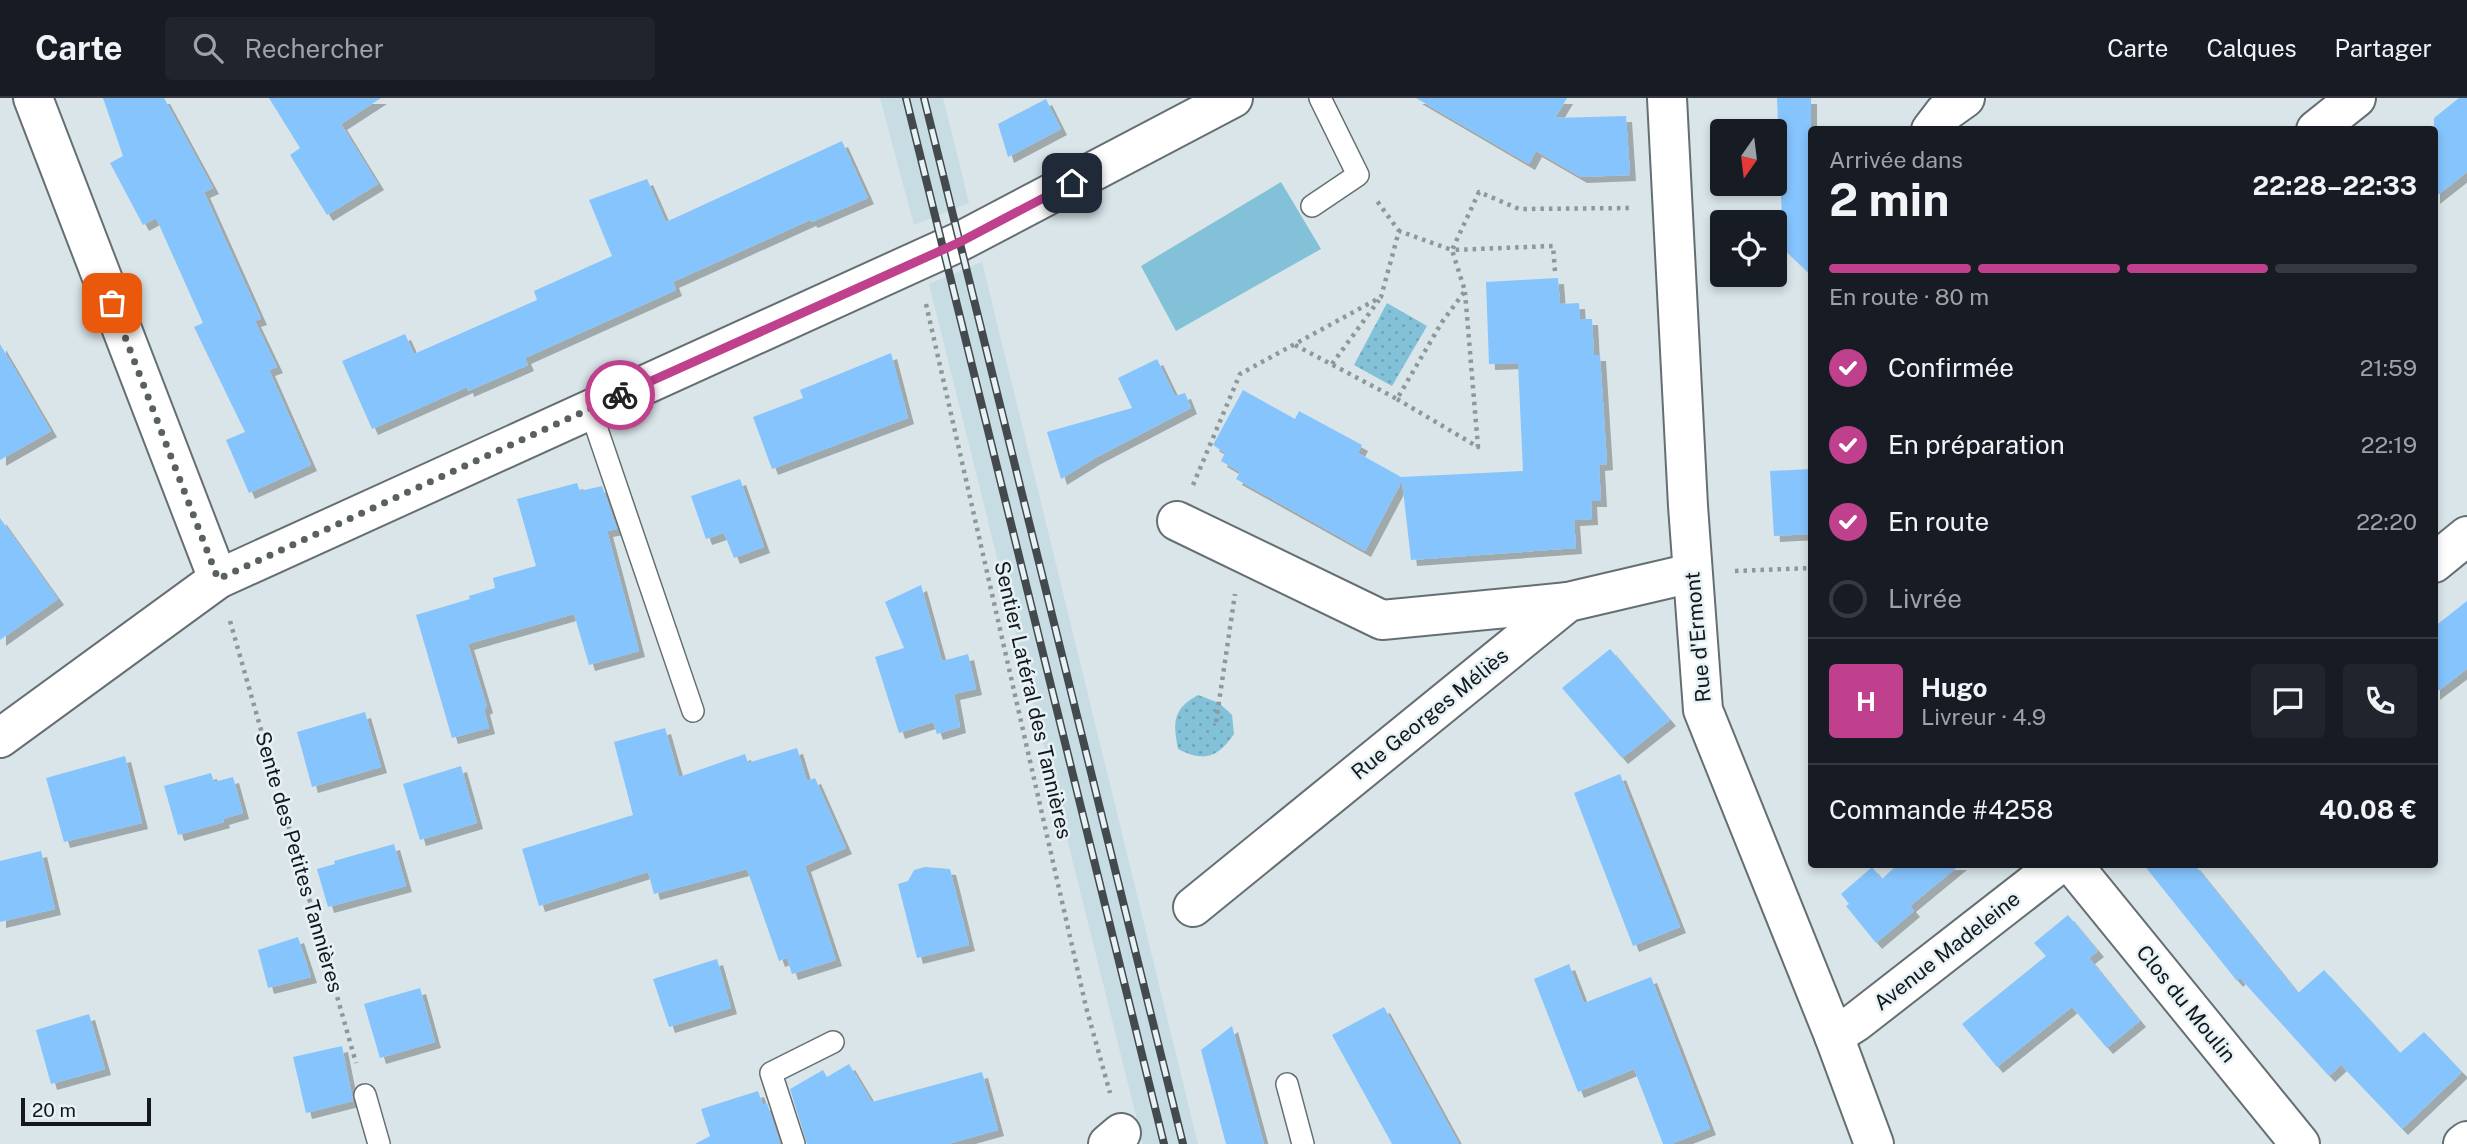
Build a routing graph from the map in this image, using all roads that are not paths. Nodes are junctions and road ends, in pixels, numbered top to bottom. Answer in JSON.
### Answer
{"nodes":[{"id":1,"x":33,"y":98,"type":"edge"},
{"id":2,"x":1233,"y":98,"type":"edge"},
{"id":3,"x":1320,"y":98,"type":"edge"},
{"id":4,"x":1667,"y":98,"type":"edge"},
{"id":5,"x":1965,"y":98,"type":"edge"},
{"id":6,"x":2356,"y":98,"type":"edge"},
{"id":7,"x":1934,"y":126,"type":"edge"},
{"id":8,"x":2320,"y":126,"type":"edge"},
{"id":9,"x":1312,"y":206,"type":"dead end"},
{"id":10,"x":590,"y":409,"type":"junction"},
{"id":11,"x":1177,"y":521,"type":"road end"},
{"id":12,"x":2467,"y":537,"type":"edge"},
{"id":13,"x":2438,"y":560,"type":"edge"},
{"id":14,"x":1692,"y":573,"type":"junction"},
{"id":15,"x":218,"y":579,"type":"junction"},
{"id":16,"x":1568,"y":602,"type":"junction"},
{"id":17,"x":693,"y":711,"type":"dead end"},
{"id":18,"x":0,"y":738,"type":"edge"},
{"id":19,"x":2054,"y":868,"type":"edge"},
{"id":20,"x":2075,"y":868,"type":"edge"},
{"id":21,"x":1193,"y":907,"type":"dead end"},
{"id":22,"x":1834,"y":1036,"type":"junction"},
{"id":23,"x":833,"y":1042,"type":"dead end"},
{"id":24,"x":1287,"y":1084,"type":"dead end"},
{"id":25,"x":365,"y":1095,"type":"road end"},
{"id":26,"x":379,"y":1144,"type":"edge"},
{"id":27,"x":794,"y":1144,"type":"edge"},
{"id":28,"x":1303,"y":1144,"type":"edge"},
{"id":29,"x":1874,"y":1144,"type":"edge"},
{"id":30,"x":2300,"y":1144,"type":"edge"}],
"edges":[{"from":1,"to":15,"type":"street"},
{"from":2,"to":10,"type":"street"},
{"from":3,"to":9,"type":"lane"},
{"from":4,"to":14,"type":"street","name":"Rue d'Ermont"},
{"from":5,"to":7,"type":"street"},
{"from":6,"to":8,"type":"street"},
{"from":10,"to":15,"type":"street"},
{"from":10,"to":17,"type":"lane"},
{"from":11,"to":16,"type":"street"},
{"from":12,"to":13,"type":"street"},
{"from":14,"to":16,"type":"street","name":"Rue Georges Méliès"},
{"from":14,"to":22,"type":"street","name":"Rue d'Ermont"},
{"from":15,"to":18,"type":"street"},
{"from":16,"to":21,"type":"street","name":"Rue Georges Méliès"},
{"from":19,"to":22,"type":"street","name":"Avenue Madeleine"},
{"from":20,"to":30,"type":"street","name":"Clos du Moulin"},
{"from":22,"to":29,"type":"street","name":"Rue d'Ermont"},
{"from":23,"to":27,"type":"lane"},
{"from":24,"to":28,"type":"lane"},
{"from":25,"to":26,"type":"lane"}]}
